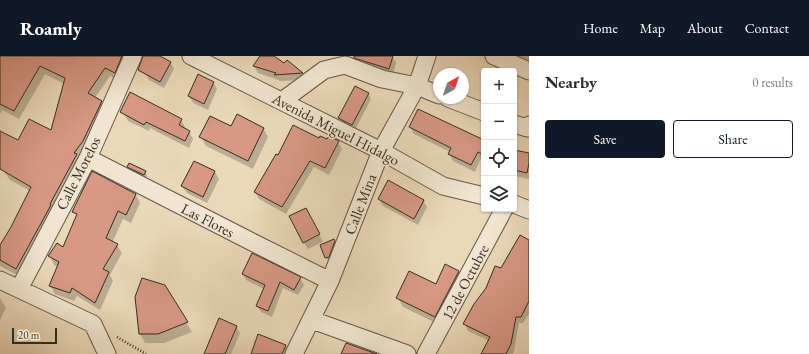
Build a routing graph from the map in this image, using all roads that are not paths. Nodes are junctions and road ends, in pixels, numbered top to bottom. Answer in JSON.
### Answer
{"nodes":[{"id":1,"x":134,"y":56,"type":"edge"},
{"id":2,"x":191,"y":56,"type":"edge"},
{"id":3,"x":427,"y":56,"type":"edge"},
{"id":4,"x":494,"y":56,"type":"edge"},
{"id":5,"x":325,"y":63,"type":"edge"},
{"id":6,"x":529,"y":71,"type":"edge"},
{"id":7,"x":417,"y":86,"type":"junction"},
{"id":8,"x":433,"y":93,"type":"edge"},
{"id":9,"x":282,"y":101,"type":"junction"},
{"id":10,"x":463,"y":104,"type":"edge"},
{"id":11,"x":481,"y":111,"type":"edge"},
{"id":12,"x":381,"y":151,"type":"junction"},
{"id":13,"x":88,"y":158,"type":"junction"},
{"id":14,"x":481,"y":195,"type":"edge"},
{"id":15,"x":517,"y":205,"type":"edge"},
{"id":16,"x":529,"y":210,"type":"edge"},
{"id":17,"x":502,"y":212,"type":"edge"},
{"id":18,"x":0,"y":280,"type":"edge"},
{"id":19,"x":330,"y":281,"type":"junction"},
{"id":20,"x":19,"y":289,"type":"junction"},
{"id":21,"x":312,"y":320,"type":"junction"},
{"id":22,"x":106,"y":354,"type":"edge"},
{"id":23,"x":294,"y":354,"type":"edge"},
{"id":24,"x":407,"y":354,"type":"edge"},
{"id":25,"x":426,"y":354,"type":"edge"}],
"edges":[{"from":1,"to":13,"type":"street","name":"Calle Morelos"},
{"from":2,"to":9,"type":"street","name":"Avenida Miguel Hidalgo"},
{"from":3,"to":7,"type":"street","name":"Calle Mina"},
{"from":4,"to":6,"type":"street"},
{"from":5,"to":7,"type":"street"},
{"from":5,"to":9,"type":"street"},
{"from":7,"to":8,"type":"street"},
{"from":7,"to":12,"type":"street","name":"Calle Mina"},
{"from":9,"to":12,"type":"street","name":"Avenida Miguel Hidalgo"},
{"from":10,"to":11,"type":"street"},
{"from":12,"to":14,"type":"street","name":"Avenida Miguel Hidalgo"},
{"from":12,"to":19,"type":"street","name":"Calle Mina"},
{"from":13,"to":19,"type":"street","name":"Las Flores"},
{"from":13,"to":20,"type":"street","name":"Calle Morelos"},
{"from":15,"to":16,"type":"street"},
{"from":17,"to":25,"type":"street","name":"12 de Octubre"},
{"from":18,"to":20,"type":"street"},
{"from":19,"to":21,"type":"street","name":"Calle Mina"},
{"from":20,"to":22,"type":"street"},
{"from":21,"to":23,"type":"street","name":"Calle Mina"},
{"from":21,"to":24,"type":"street"}]}
